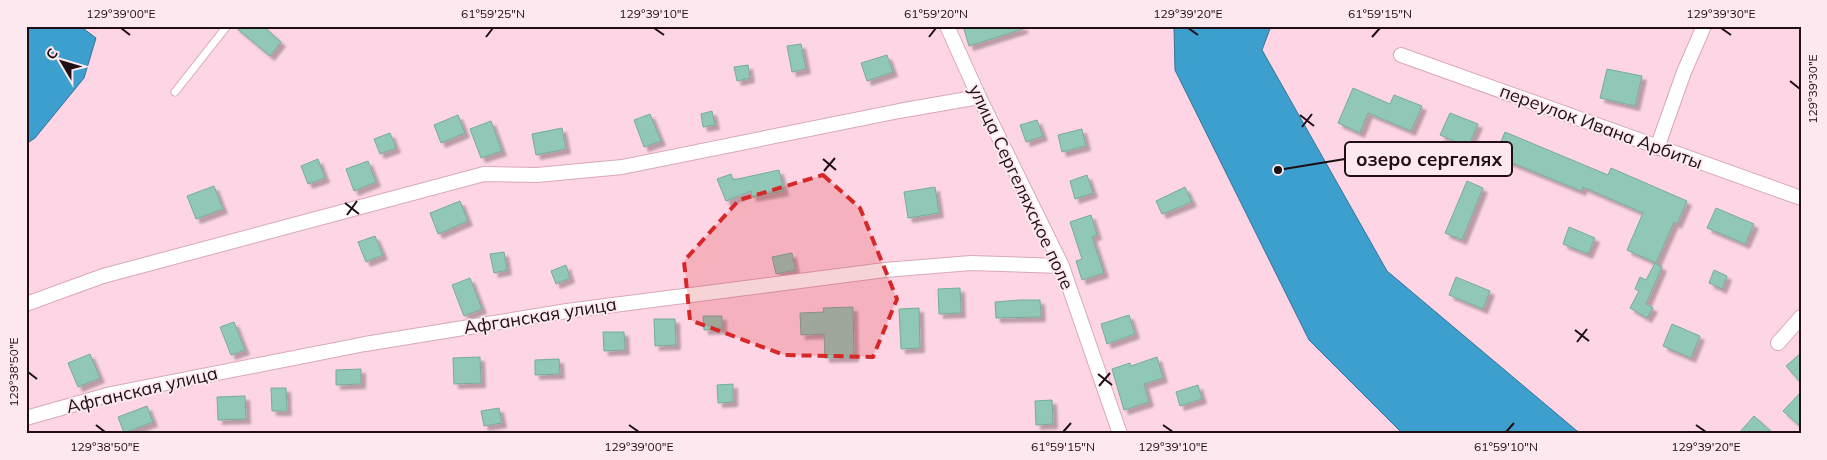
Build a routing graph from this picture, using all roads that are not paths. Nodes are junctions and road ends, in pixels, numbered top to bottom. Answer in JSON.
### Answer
{"nodes":[{"id":1,"x":227,"y":26,"type":"edge"},
{"id":2,"x":947,"y":26,"type":"edge"},
{"id":3,"x":1704,"y":26,"type":"edge"},
{"id":4,"x":1401,"y":55,"type":"dead end"},
{"id":5,"x":175,"y":92,"type":"dead end"},
{"id":6,"x":979,"y":97,"type":"junction"},
{"id":7,"x":1657,"y":148,"type":"junction"},
{"id":8,"x":1801,"y":198,"type":"edge"},
{"id":9,"x":1062,"y":266,"type":"junction"},
{"id":10,"x":26,"y":304,"type":"edge"},
{"id":11,"x":1801,"y":317,"type":"edge"},
{"id":12,"x":1778,"y":343,"type":"dead end"},
{"id":13,"x":26,"y":418,"type":"edge"},
{"id":14,"x":1120,"y":434,"type":"edge"}],
"edges":[{"from":1,"to":5,"type":"lane"},
{"from":2,"to":6,"type":"street","name":"улица Сергеляхское поле"},
{"from":3,"to":7,"type":"street"},
{"from":4,"to":7,"type":"street","name":"переулок Ивана Арбиты"},
{"from":6,"to":9,"type":"street","name":"улица Сергеляхское поле"},
{"from":6,"to":10,"type":"street"},
{"from":7,"to":8,"type":"street","name":"переулок Ивана Арбиты"},
{"from":9,"to":13,"type":"street","name":"Афганская улица"},
{"from":9,"to":14,"type":"street","name":"улица Сергеляхское поле"},
{"from":11,"to":12,"type":"street"}]}
